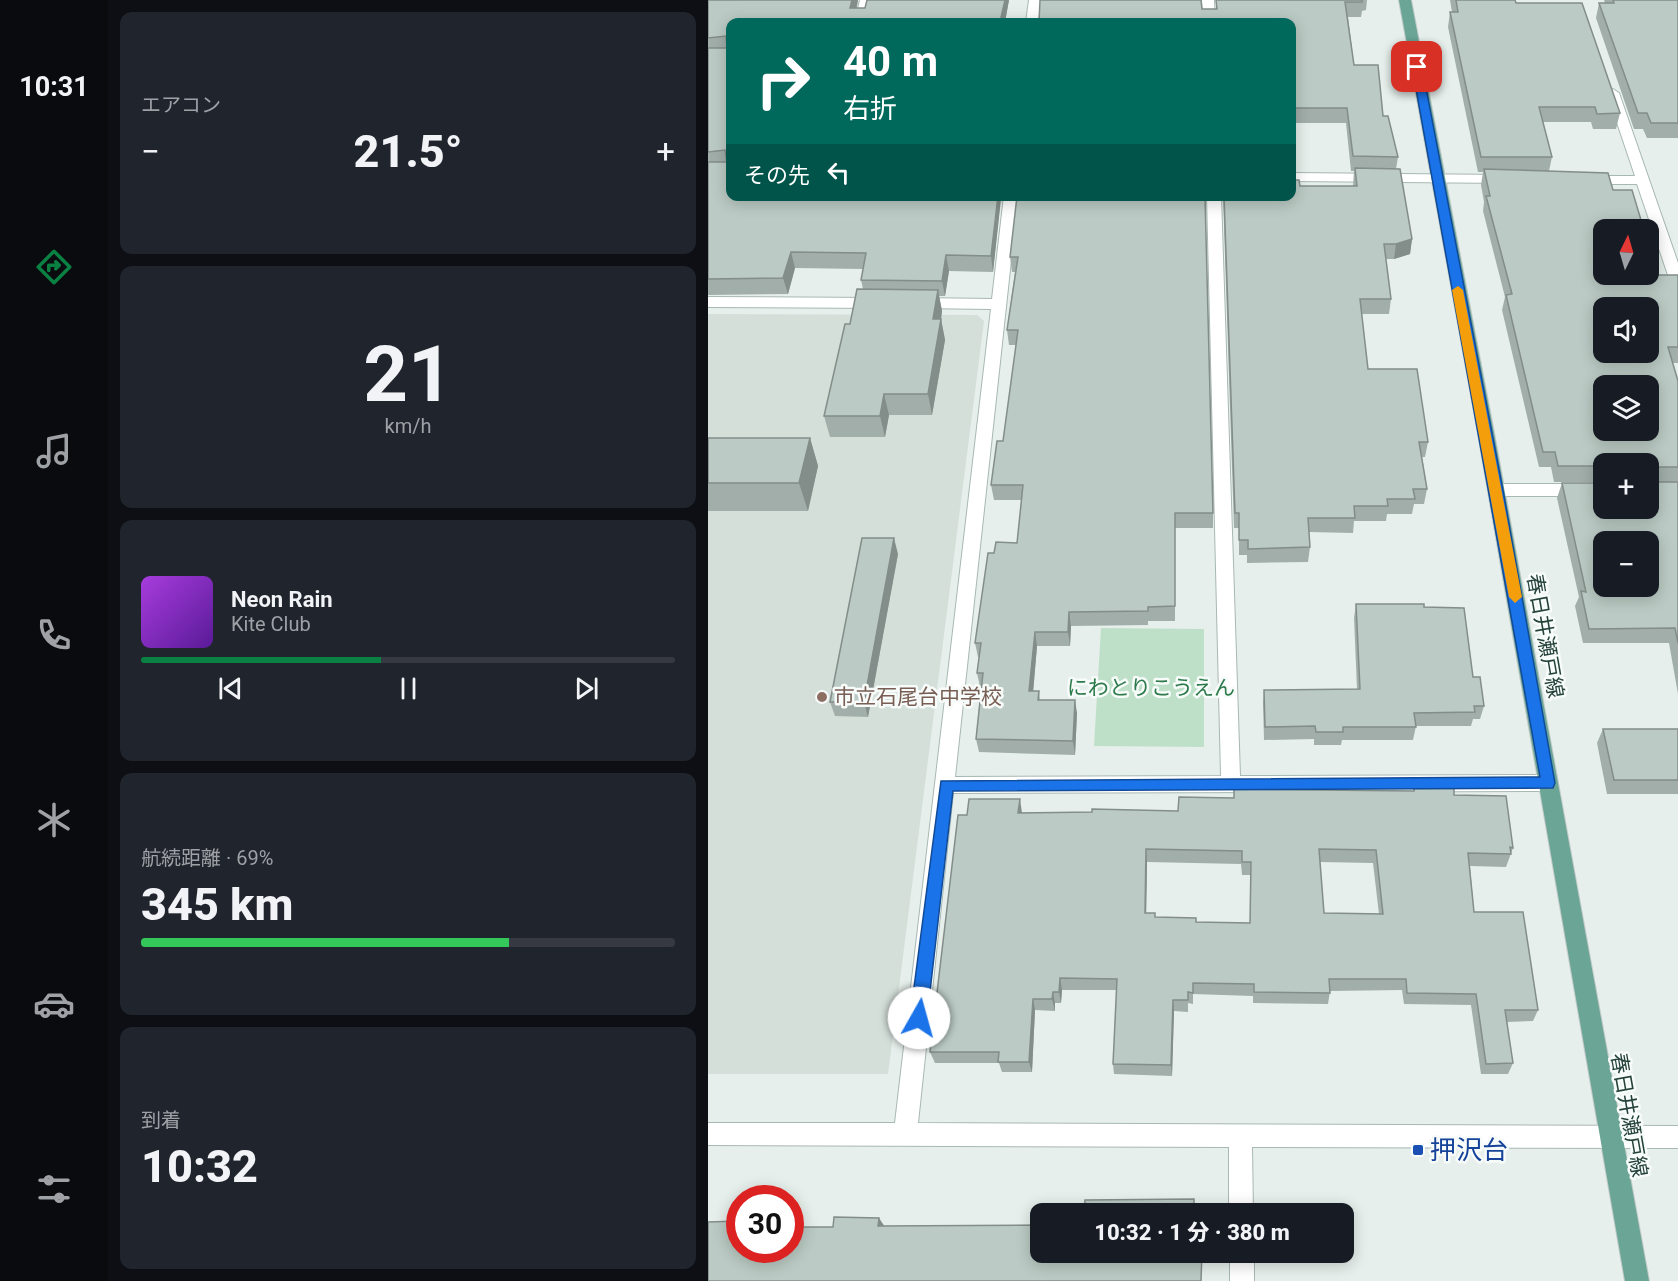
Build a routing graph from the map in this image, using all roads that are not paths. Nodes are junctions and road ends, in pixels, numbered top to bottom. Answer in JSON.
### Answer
{"nodes":[{"id":1,"x":867,"y":0,"type":"edge"},
{"id":2,"x":1035,"y":0,"type":"edge"},
{"id":3,"x":1208,"y":0,"type":"edge"},
{"id":4,"x":1405,"y":0,"type":"edge"},
{"id":5,"x":862,"y":18,"type":"edge"},
{"id":6,"x":1033,"y":18,"type":"edge"},
{"id":7,"x":1209,"y":18,"type":"edge"},
{"id":8,"x":1608,"y":79,"type":"edge"},
{"id":9,"x":1296,"y":177,"type":"edge"},
{"id":10,"x":1436,"y":179,"type":"junction"},
{"id":11,"x":1525,"y":179,"type":"edge"},
{"id":12,"x":1572,"y":180,"type":"edge"},
{"id":13,"x":1643,"y":180,"type":"junction"},
{"id":14,"x":1010,"y":201,"type":"edge"},
{"id":15,"x":1214,"y":201,"type":"edge"},
{"id":16,"x":1678,"y":284,"type":"edge"},
{"id":17,"x":708,"y":302,"type":"edge"},
{"id":18,"x":998,"y":304,"type":"junction"},
{"id":19,"x":1497,"y":490,"type":"junction"},
{"id":20,"x":1593,"y":490,"type":"edge"},
{"id":21,"x":1548,"y":783,"type":"junction"},
{"id":22,"x":946,"y":785,"type":"junction"},
{"id":23,"x":1231,"y":786,"type":"junction"},
{"id":24,"x":708,"y":1134,"type":"edge"},
{"id":25,"x":905,"y":1134,"type":"junction"},
{"id":26,"x":1240,"y":1137,"type":"junction"},
{"id":27,"x":1610,"y":1137,"type":"junction"},
{"id":28,"x":1678,"y":1137,"type":"edge"},
{"id":29,"x":1241,"y":1203,"type":"edge"},
{"id":30,"x":1242,"y":1263,"type":"edge"},
{"id":31,"x":1242,"y":1281,"type":"edge"},
{"id":32,"x":1638,"y":1281,"type":"edge"}],
"edges":[{"from":1,"to":5,"type":"street"},
{"from":2,"to":6,"type":"street"},
{"from":3,"to":7,"type":"street"},
{"from":4,"to":10,"type":"main road","name":"春日井瀬戸線"},
{"from":8,"to":13,"type":"street"},
{"from":9,"to":10,"type":"street"},
{"from":10,"to":11,"type":"street"},
{"from":10,"to":19,"type":"main road","name":"春日井瀬戸線"},
{"from":12,"to":13,"type":"street"},
{"from":13,"to":16,"type":"street"},
{"from":14,"to":18,"type":"street"},
{"from":15,"to":23,"type":"street"},
{"from":17,"to":18,"type":"street"},
{"from":18,"to":22,"type":"street"},
{"from":19,"to":20,"type":"street"},
{"from":19,"to":21,"type":"main road","name":"春日井瀬戸線"},
{"from":21,"to":23,"type":"street"},
{"from":21,"to":27,"type":"main road","name":"春日井瀬戸線"},
{"from":22,"to":23,"type":"street"},
{"from":22,"to":25,"type":"street"},
{"from":24,"to":25,"type":"street"},
{"from":25,"to":26,"type":"street"},
{"from":26,"to":27,"type":"street"},
{"from":26,"to":29,"type":"street"},
{"from":27,"to":28,"type":"street"},
{"from":27,"to":32,"type":"main road","name":"春日井瀬戸線"},
{"from":30,"to":31,"type":"street"}]}
